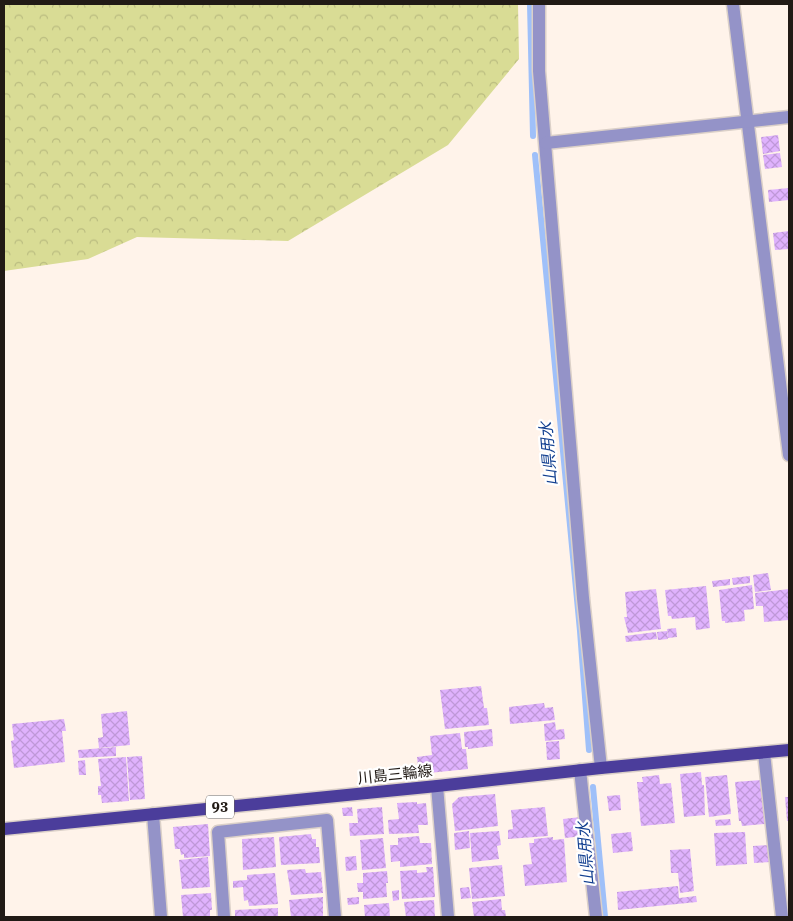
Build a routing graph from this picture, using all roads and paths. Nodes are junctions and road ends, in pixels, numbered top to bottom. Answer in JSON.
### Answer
{"nodes":[{"id":1,"x":539,"y":4,"type":"edge"},
{"id":2,"x":733,"y":4,"type":"edge"},
{"id":3,"x":789,"y":117,"type":"edge"},
{"id":4,"x":748,"y":122,"type":"junction"},
{"id":5,"x":546,"y":144,"type":"junction"},
{"id":6,"x":789,"y":455,"type":"edge"},
{"id":7,"x":789,"y":750,"type":"edge"},
{"id":8,"x":764,"y":753,"type":"junction"},
{"id":9,"x":601,"y":768,"type":"junction"},
{"id":10,"x":580,"y":770,"type":"junction"},
{"id":11,"x":437,"y":786,"type":"junction"},
{"id":12,"x":154,"y":814,"type":"junction"},
{"id":13,"x":4,"y":829,"type":"edge"},
{"id":14,"x":161,"y":917,"type":"edge"},
{"id":15,"x":224,"y":917,"type":"edge"},
{"id":16,"x":336,"y":917,"type":"edge"},
{"id":17,"x":448,"y":917,"type":"edge"},
{"id":18,"x":596,"y":917,"type":"edge"},
{"id":19,"x":782,"y":917,"type":"edge"}],
"edges":[{"from":1,"to":5,"type":"street"},
{"from":2,"to":4,"type":"street"},
{"from":3,"to":4,"type":"street"},
{"from":4,"to":5,"type":"street"},
{"from":4,"to":6,"type":"street"},
{"from":5,"to":9,"type":"street"},
{"from":7,"to":8,"type":"main road","name":"川島三輪線","number":"93"},
{"from":8,"to":9,"type":"main road","name":"川島三輪線","number":"93"},
{"from":8,"to":19,"type":"street"},
{"from":9,"to":10,"type":"main road","name":"川島三輪線","number":"93"},
{"from":10,"to":11,"type":"main road","name":"川島三輪線","number":"93"},
{"from":10,"to":18,"type":"street"},
{"from":11,"to":12,"type":"main road","name":"川島三輪線","number":"93"},
{"from":11,"to":17,"type":"street"},
{"from":12,"to":13,"type":"main road","name":"川島三輪線","number":"93"},
{"from":12,"to":14,"type":"street"},
{"from":15,"to":16,"type":"street"}]}
